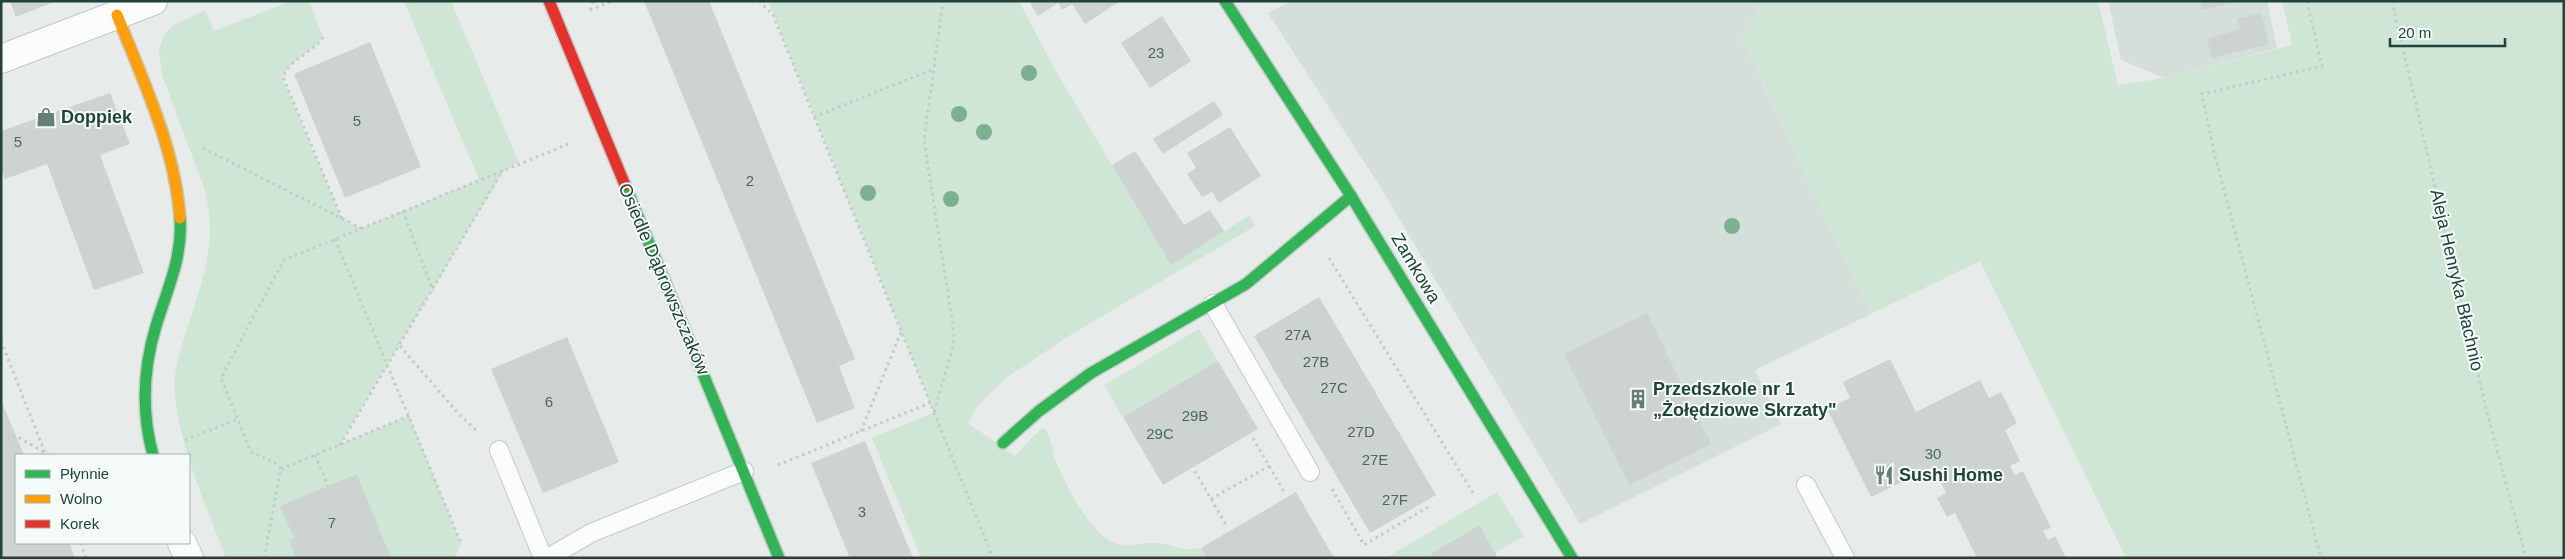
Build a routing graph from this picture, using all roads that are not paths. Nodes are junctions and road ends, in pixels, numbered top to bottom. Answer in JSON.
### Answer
{"nodes":[{"id":1,"x":154,"y":1,"type":"edge"},
{"id":2,"x":549,"y":1,"type":"edge"},
{"id":3,"x":1225,"y":1,"type":"edge"},
{"id":4,"x":117,"y":15,"type":"junction"},
{"id":5,"x":1,"y":59,"type":"edge"},
{"id":6,"x":1351,"y":196,"type":"junction"},
{"id":7,"x":1213,"y":304,"type":"junction"},
{"id":8,"x":1003,"y":443,"type":"dead end"},
{"id":9,"x":499,"y":450,"type":"dead end"},
{"id":10,"x":153,"y":454,"type":"edge"},
{"id":11,"x":744,"y":471,"type":"junction"},
{"id":12,"x":1310,"y":472,"type":"dead end"},
{"id":13,"x":1806,"y":484,"type":"dead end"},
{"id":14,"x":182,"y":544,"type":"edge"},
{"id":15,"x":189,"y":558,"type":"edge"},
{"id":16,"x":543,"y":558,"type":"edge"},
{"id":17,"x":548,"y":558,"type":"edge"},
{"id":18,"x":779,"y":558,"type":"edge"},
{"id":19,"x":1572,"y":558,"type":"edge"},
{"id":20,"x":1844,"y":558,"type":"edge"}],
"edges":[{"from":1,"to":4,"type":"street"},
{"from":2,"to":11,"type":"street","name":"Osiedle Dąbrowszczaków"},
{"from":3,"to":6,"type":"street","name":"Zamkowa"},
{"from":4,"to":5,"type":"street"},
{"from":4,"to":10,"type":"street"},
{"from":6,"to":7,"type":"street"},
{"from":6,"to":19,"type":"street","name":"Zamkowa"},
{"from":7,"to":8,"type":"street"},
{"from":7,"to":12,"type":"lane"},
{"from":9,"to":16,"type":"lane"},
{"from":11,"to":17,"type":"lane"},
{"from":11,"to":18,"type":"street","name":"Osiedle Dąbrowszczaków"},
{"from":13,"to":20,"type":"lane"},
{"from":14,"to":15,"type":"street"}]}
